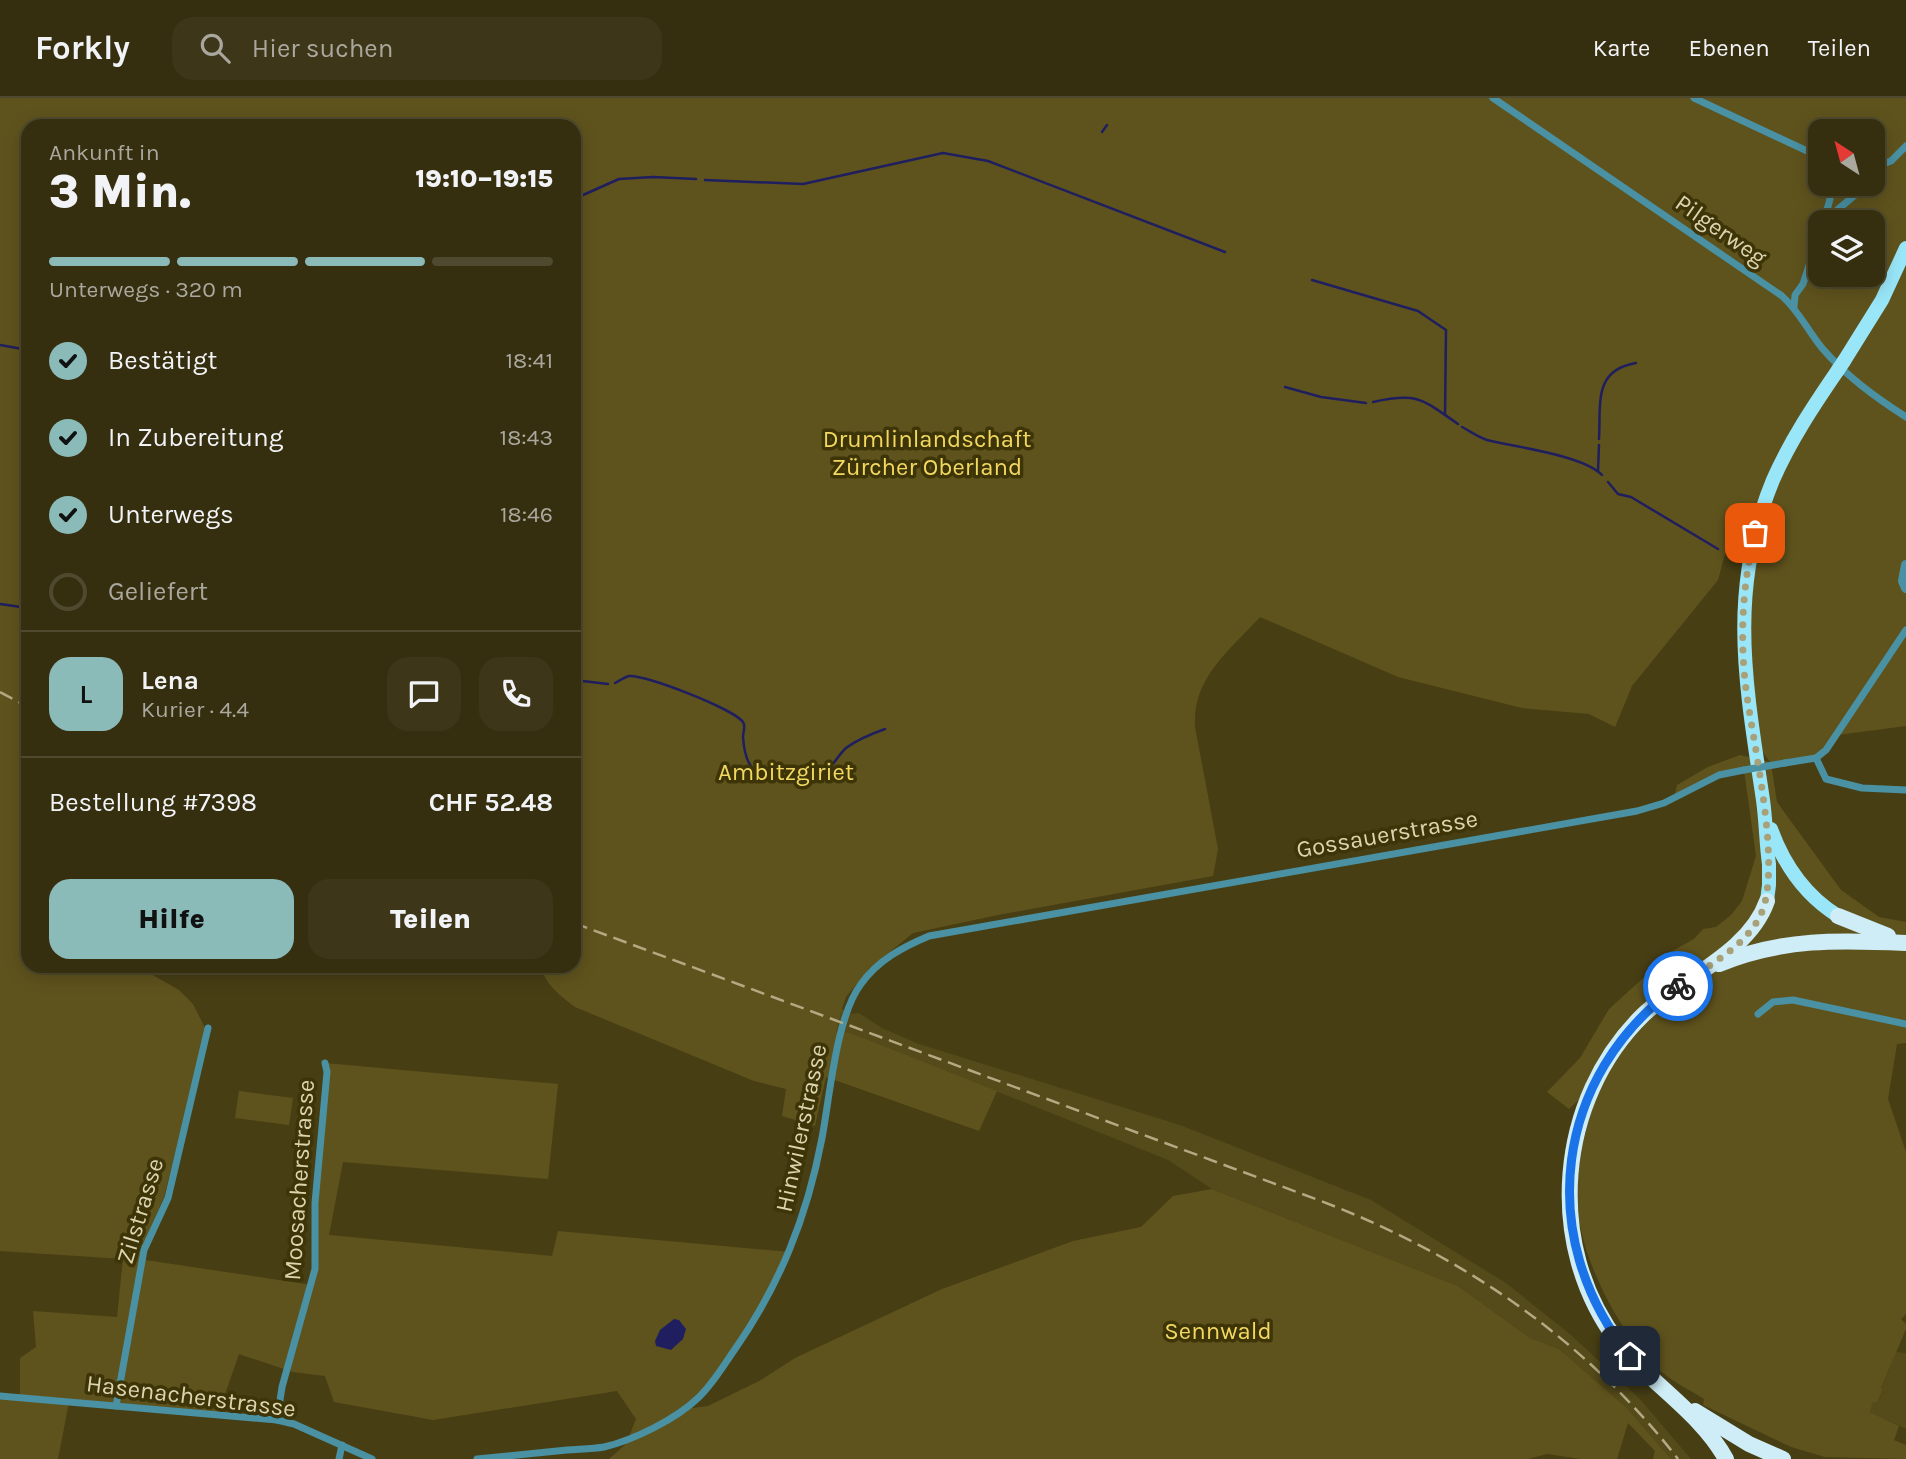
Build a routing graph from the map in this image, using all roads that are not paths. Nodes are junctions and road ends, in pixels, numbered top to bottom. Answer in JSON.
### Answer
{"nodes":[{"id":1,"x":1493,"y":98,"type":"edge"},
{"id":2,"x":1694,"y":98,"type":"edge"},
{"id":3,"x":1906,"y":146,"type":"edge"},
{"id":4,"x":1808,"y":151,"type":"edge"},
{"id":5,"x":1885,"y":165,"type":"edge"},
{"id":6,"x":1854,"y":196,"type":"edge"},
{"id":7,"x":1837,"y":210,"type":"edge"},
{"id":8,"x":1906,"y":248,"type":"edge"},
{"id":9,"x":1808,"y":269,"type":"edge"},
{"id":10,"x":1794,"y":306,"type":"junction"},
{"id":11,"x":1906,"y":417,"type":"edge"},
{"id":12,"x":1906,"y":565,"type":"edge"},
{"id":13,"x":1906,"y":588,"type":"edge"},
{"id":14,"x":1906,"y":630,"type":"edge"},
{"id":15,"x":1816,"y":758,"type":"junction"},
{"id":16,"x":1906,"y":790,"type":"edge"},
{"id":17,"x":1763,"y":804,"type":"junction"},
{"id":18,"x":1766,"y":901,"type":"joint"},
{"id":19,"x":1839,"y":916,"type":"joint"},
{"id":20,"x":1906,"y":942,"type":"edge"},
{"id":21,"x":1677,"y":987,"type":"junction"},
{"id":22,"x":1758,"y":1014,"type":"dead end"},
{"id":23,"x":844,"y":1023,"type":"joint"},
{"id":24,"x":1906,"y":1024,"type":"edge"},
{"id":25,"x":208,"y":1028,"type":"dead end"},
{"id":26,"x":325,"y":1063,"type":"dead end"},
{"id":27,"x":1669,"y":1395,"type":"junction"},
{"id":28,"x":0,"y":1396,"type":"edge"},
{"id":29,"x":116,"y":1406,"type":"junction"},
{"id":30,"x":277,"y":1420,"type":"junction"},
{"id":31,"x":342,"y":1445,"type":"junction"},
{"id":32,"x":339,"y":1459,"type":"edge"},
{"id":33,"x":372,"y":1459,"type":"edge"},
{"id":34,"x":477,"y":1459,"type":"edge"},
{"id":35,"x":1726,"y":1459,"type":"edge"},
{"id":36,"x":1783,"y":1459,"type":"edge"}],
"edges":[{"from":1,"to":10,"type":"street","name":"Pilgerweg"},
{"from":2,"to":4,"type":"street"},
{"from":3,"to":5,"type":"street"},
{"from":6,"to":7,"type":"street"},
{"from":8,"to":17,"type":"highway"},
{"from":9,"to":10,"type":"street"},
{"from":10,"to":11,"type":"street","name":"Pilgerweg"},
{"from":12,"to":13,"type":"street"},
{"from":14,"to":15,"type":"street"},
{"from":15,"to":16,"type":"street"},
{"from":15,"to":23,"type":"street","name":"Gossauerstrasse","bridge":true},
{"from":17,"to":18,"type":"highway"},
{"from":17,"to":19,"type":"highway"},
{"from":18,"to":21,"type":"highway"},
{"from":19,"to":20,"type":"highway"},
{"from":20,"to":21,"type":"highway"},
{"from":21,"to":27,"type":"highway"},
{"from":22,"to":24,"type":"street"},
{"from":23,"to":34,"type":"street","name":"Hinwilerstrasse"},
{"from":25,"to":29,"type":"street","name":"Zilstrasse"},
{"from":26,"to":30,"type":"street","name":"Moosacherstrasse"},
{"from":27,"to":35,"type":"highway"},
{"from":27,"to":36,"type":"highway"},
{"from":28,"to":29,"type":"street","name":"Hasenacherstrasse"},
{"from":29,"to":30,"type":"street","name":"Hasenacherstrasse"},
{"from":30,"to":31,"type":"street","name":"Hasenacherstrasse"},
{"from":31,"to":32,"type":"street"},
{"from":31,"to":33,"type":"street","name":"Hasenacherstrasse"}]}
